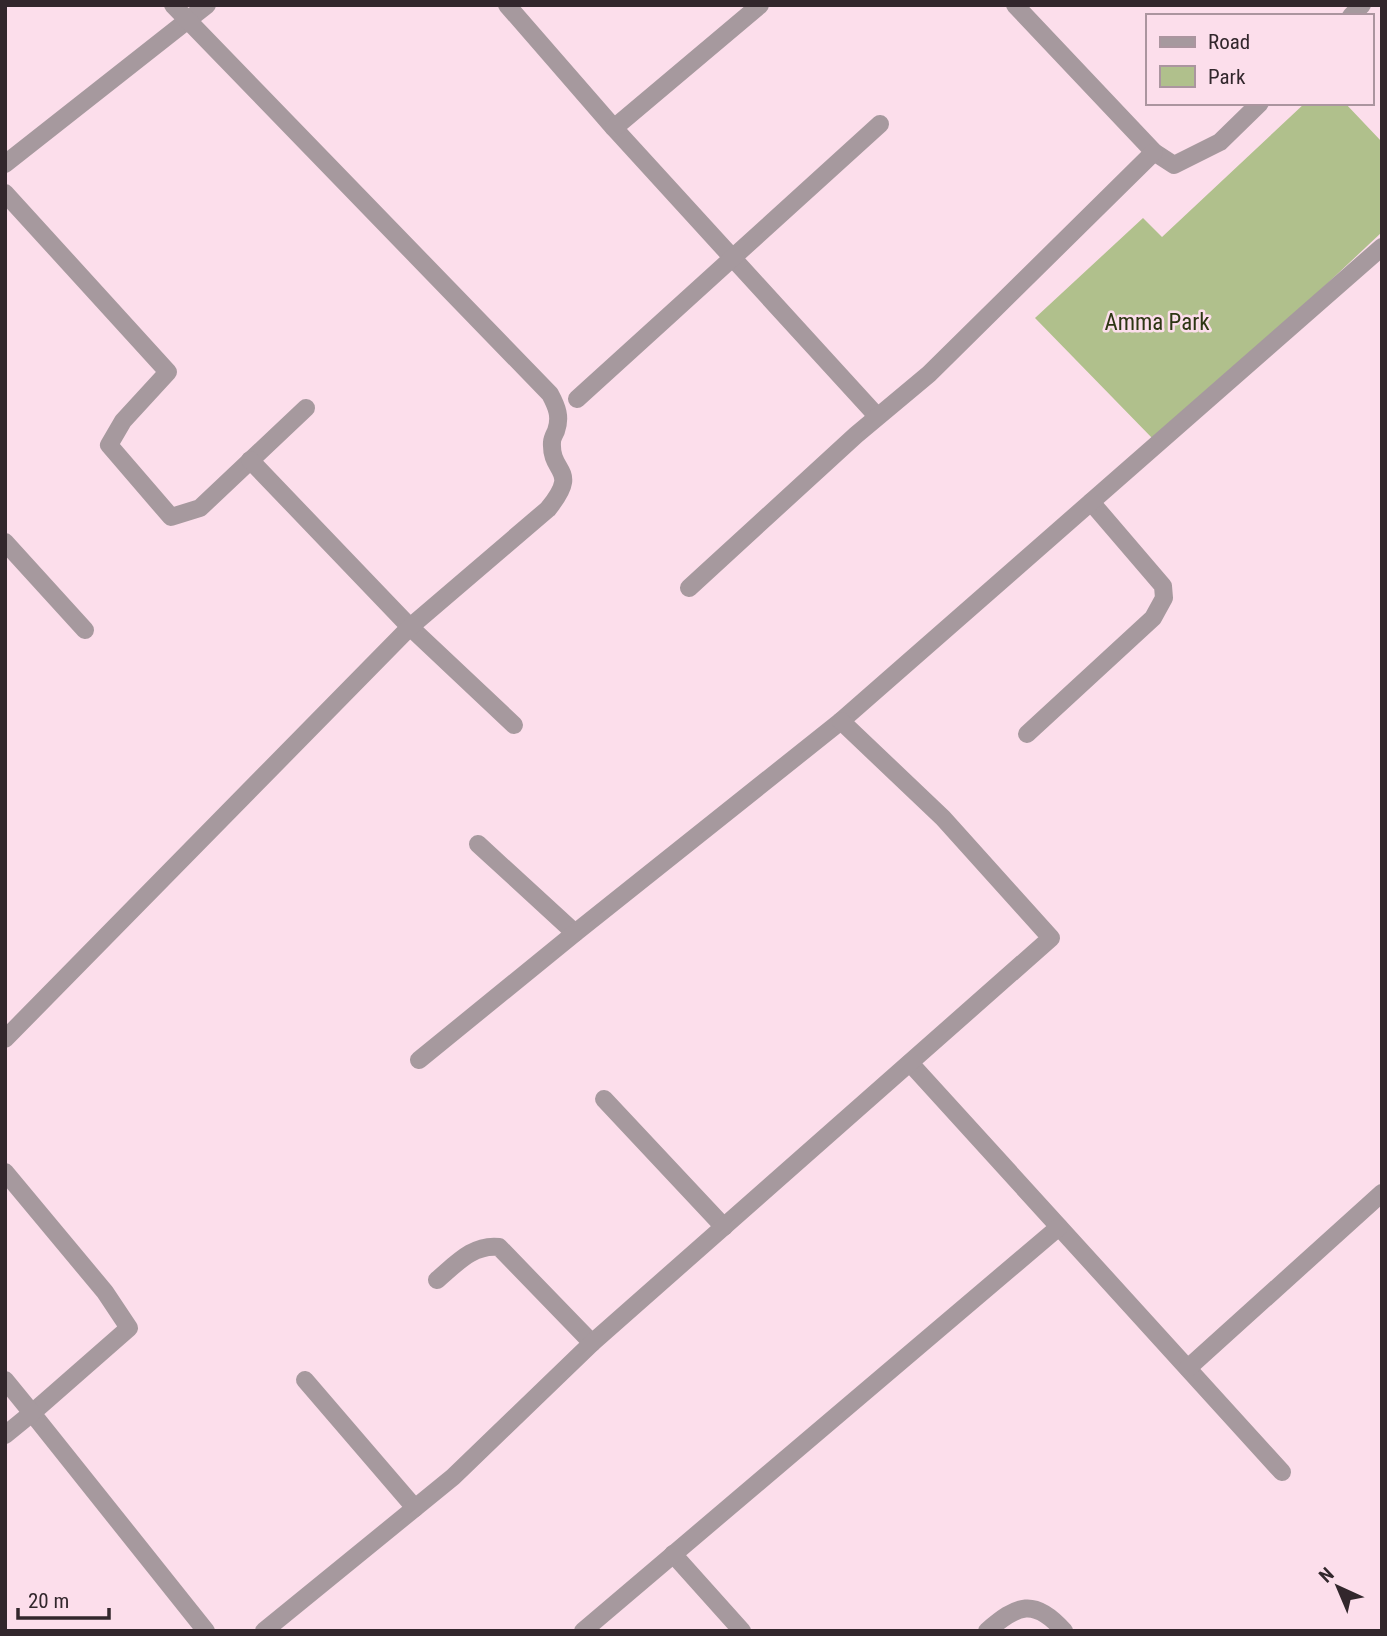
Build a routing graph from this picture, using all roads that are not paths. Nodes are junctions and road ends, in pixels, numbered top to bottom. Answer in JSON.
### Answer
{"nodes":[{"id":1,"x":173,"y":5,"type":"edge"},
{"id":2,"x":207,"y":5,"type":"edge"},
{"id":3,"x":507,"y":5,"type":"edge"},
{"id":4,"x":760,"y":5,"type":"edge"},
{"id":5,"x":1015,"y":5,"type":"edge"},
{"id":6,"x":185,"y":20,"type":"junction"},
{"id":7,"x":1258,"y":105,"type":"edge"},
{"id":8,"x":880,"y":124,"type":"dead end"},
{"id":9,"x":614,"y":128,"type":"junction"},
{"id":10,"x":1154,"y":152,"type":"junction"},
{"id":11,"x":5,"y":164,"type":"edge"},
{"id":12,"x":5,"y":193,"type":"edge"},
{"id":13,"x":1382,"y":247,"type":"edge"},
{"id":14,"x":732,"y":257,"type":"junction"},
{"id":15,"x":577,"y":399,"type":"dead end"},
{"id":16,"x":306,"y":408,"type":"dead end"},
{"id":17,"x":877,"y":416,"type":"junction"},
{"id":18,"x":250,"y":460,"type":"junction"},
{"id":19,"x":1091,"y":502,"type":"junction"},
{"id":20,"x":7,"y":547,"type":"edge"},
{"id":21,"x":689,"y":588,"type":"dead end"},
{"id":22,"x":410,"y":627,"type":"junction"},
{"id":23,"x":85,"y":630,"type":"dead end"},
{"id":24,"x":841,"y":721,"type":"junction"},
{"id":25,"x":514,"y":725,"type":"dead end"},
{"id":26,"x":1027,"y":734,"type":"dead end"},
{"id":27,"x":478,"y":844,"type":"dead end"},
{"id":28,"x":575,"y":933,"type":"junction"},
{"id":29,"x":5,"y":1039,"type":"edge"},
{"id":30,"x":419,"y":1060,"type":"dead end"},
{"id":31,"x":910,"y":1063,"type":"junction"},
{"id":32,"x":604,"y":1099,"type":"dead end"},
{"id":33,"x":5,"y":1172,"type":"edge"},
{"id":34,"x":1382,"y":1193,"type":"edge"},
{"id":35,"x":724,"y":1227,"type":"junction"},
{"id":36,"x":1059,"y":1227,"type":"junction"},
{"id":37,"x":437,"y":1280,"type":"dead end"},
{"id":38,"x":592,"y":1343,"type":"junction"},
{"id":39,"x":1188,"y":1368,"type":"junction"},
{"id":40,"x":5,"y":1380,"type":"edge"},
{"id":41,"x":306,"y":1380,"type":"dead end"},
{"id":42,"x":32,"y":1413,"type":"junction"},
{"id":43,"x":5,"y":1435,"type":"edge"},
{"id":44,"x":1282,"y":1472,"type":"dead end"},
{"id":45,"x":415,"y":1507,"type":"junction"},
{"id":46,"x":673,"y":1554,"type":"junction"},
{"id":47,"x":206,"y":1631,"type":"edge"},
{"id":48,"x":264,"y":1631,"type":"edge"},
{"id":49,"x":583,"y":1631,"type":"edge"},
{"id":50,"x":742,"y":1631,"type":"edge"},
{"id":51,"x":987,"y":1631,"type":"edge"},
{"id":52,"x":1064,"y":1631,"type":"edge"}],
"edges":[{"from":1,"to":6,"type":"street"},
{"from":2,"to":6,"type":"street"},
{"from":3,"to":9,"type":"street"},
{"from":4,"to":9,"type":"street"},
{"from":5,"to":10,"type":"street"},
{"from":6,"to":11,"type":"street"},
{"from":6,"to":22,"type":"street"},
{"from":7,"to":10,"type":"street"},
{"from":8,"to":14,"type":"street"},
{"from":9,"to":14,"type":"street"},
{"from":10,"to":17,"type":"street"},
{"from":12,"to":18,"type":"street"},
{"from":13,"to":19,"type":"street"},
{"from":14,"to":15,"type":"street"},
{"from":14,"to":17,"type":"street"},
{"from":16,"to":18,"type":"street"},
{"from":17,"to":21,"type":"street"},
{"from":18,"to":22,"type":"street"},
{"from":19,"to":24,"type":"street"},
{"from":19,"to":26,"type":"street"},
{"from":20,"to":23,"type":"street"},
{"from":22,"to":25,"type":"street"},
{"from":22,"to":29,"type":"street"},
{"from":24,"to":28,"type":"street"},
{"from":24,"to":31,"type":"street"},
{"from":27,"to":28,"type":"street"},
{"from":28,"to":30,"type":"street"},
{"from":31,"to":35,"type":"street"},
{"from":31,"to":36,"type":"street"},
{"from":32,"to":35,"type":"street"},
{"from":33,"to":42,"type":"street"},
{"from":34,"to":39,"type":"street"},
{"from":35,"to":38,"type":"street"},
{"from":36,"to":39,"type":"street"},
{"from":36,"to":46,"type":"street"},
{"from":37,"to":38,"type":"street"},
{"from":38,"to":45,"type":"street"},
{"from":39,"to":44,"type":"street"},
{"from":40,"to":42,"type":"street"},
{"from":41,"to":45,"type":"street"},
{"from":42,"to":43,"type":"street"},
{"from":42,"to":47,"type":"street"},
{"from":45,"to":48,"type":"street"},
{"from":46,"to":49,"type":"street"},
{"from":46,"to":50,"type":"street"},
{"from":51,"to":52,"type":"street"}]}
